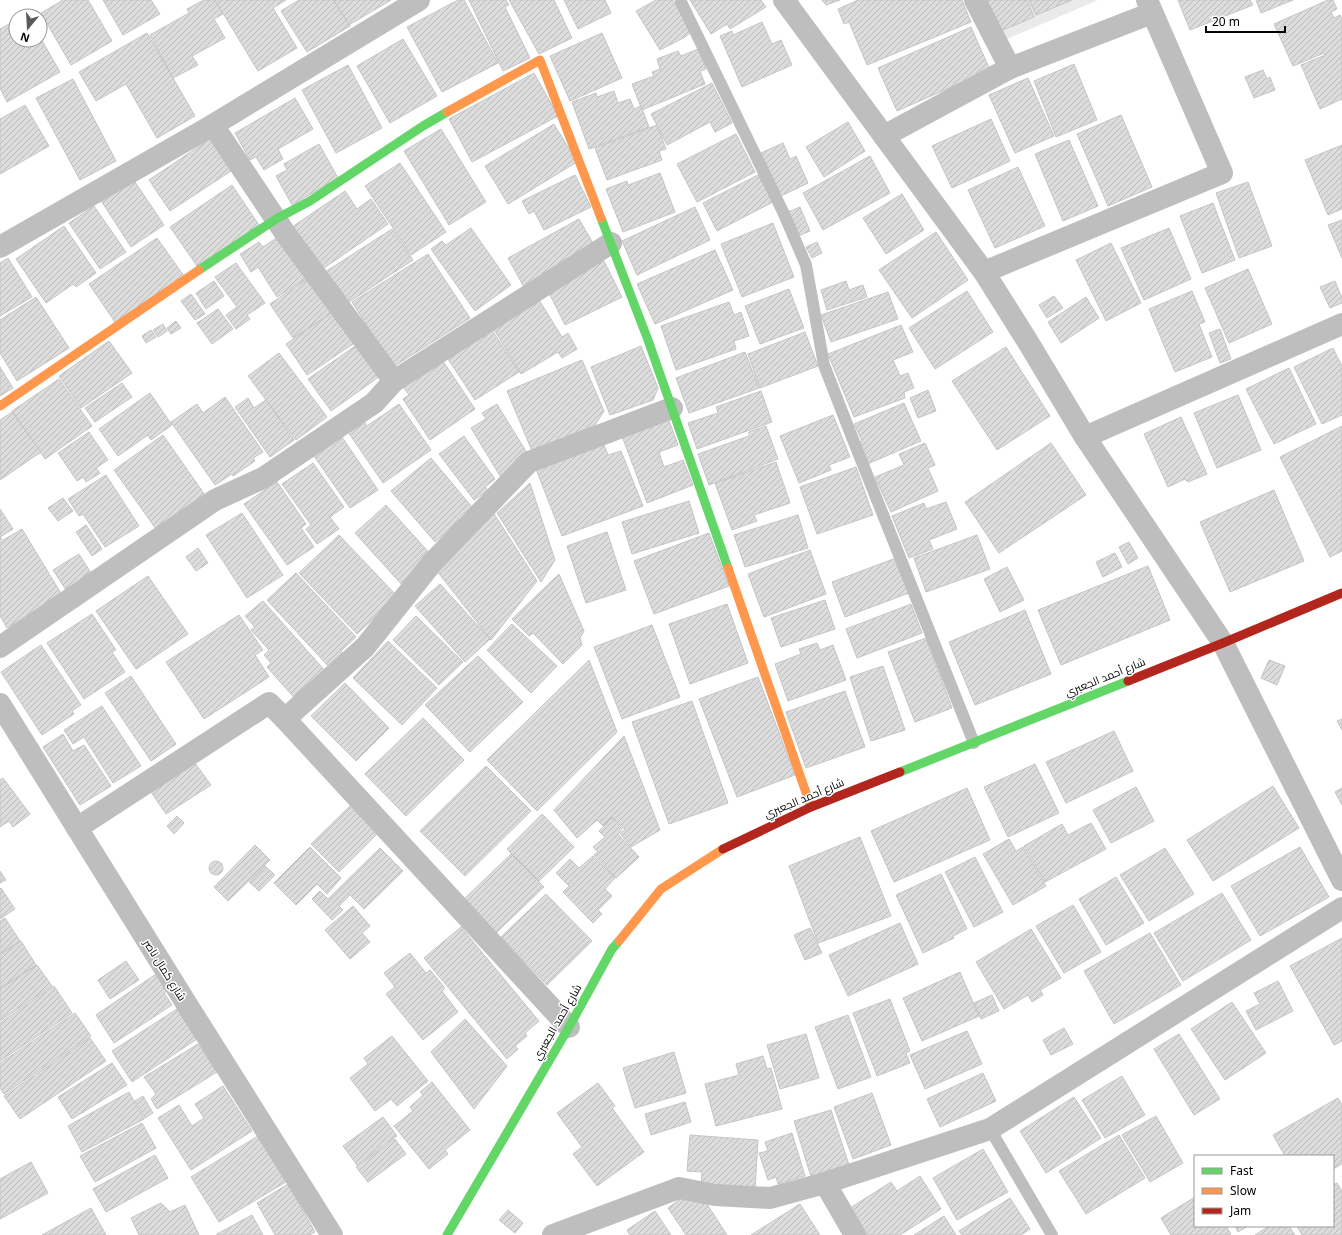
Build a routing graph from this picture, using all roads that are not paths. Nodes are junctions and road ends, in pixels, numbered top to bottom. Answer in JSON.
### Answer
{"nodes":[{"id":1,"x":419,"y":0,"type":"edge"},
{"id":2,"x":784,"y":0,"type":"edge"},
{"id":3,"x":975,"y":0,"type":"edge"},
{"id":4,"x":681,"y":2,"type":"dead end"},
{"id":5,"x":1149,"y":6,"type":"edge"},
{"id":6,"x":1010,"y":68,"type":"junction"},
{"id":7,"x":213,"y":125,"type":"junction"},
{"id":8,"x":884,"y":136,"type":"junction"},
{"id":9,"x":276,"y":219,"type":"junction"},
{"id":10,"x":612,"y":243,"type":"junction"},
{"id":11,"x":0,"y":247,"type":"edge"},
{"id":12,"x":984,"y":272,"type":"junction"},
{"id":13,"x":1342,"y":324,"type":"edge"},
{"id":14,"x":394,"y":381,"type":"junction"},
{"id":15,"x":0,"y":406,"type":"edge"},
{"id":16,"x":672,"y":408,"type":"junction"},
{"id":17,"x":1085,"y":436,"type":"junction"},
{"id":18,"x":1342,"y":593,"type":"edge"},
{"id":19,"x":1223,"y":643,"type":"junction"},
{"id":20,"x":0,"y":647,"type":"edge"},
{"id":21,"x":0,"y":704,"type":"edge"},
{"id":22,"x":285,"y":719,"type":"junction"},
{"id":23,"x":974,"y":743,"type":"junction"},
{"id":24,"x":810,"y":807,"type":"junction"},
{"id":25,"x":76,"y":828,"type":"junction"},
{"id":26,"x":1342,"y":880,"type":"edge"},
{"id":27,"x":1342,"y":908,"type":"edge"},
{"id":28,"x":569,"y":1027,"type":"junction"},
{"id":29,"x":990,"y":1128,"type":"junction"},
{"id":30,"x":825,"y":1183,"type":"junction"},
{"id":31,"x":332,"y":1235,"type":"edge"},
{"id":32,"x":448,"y":1235,"type":"edge"},
{"id":33,"x":553,"y":1235,"type":"edge"},
{"id":34,"x":855,"y":1235,"type":"edge"},
{"id":35,"x":1052,"y":1235,"type":"edge"}],
"edges":[{"from":1,"to":7,"type":"street"},
{"from":2,"to":8,"type":"street"},
{"from":3,"to":6,"type":"street"},
{"from":4,"to":23,"type":"lane"},
{"from":5,"to":6,"type":"street"},
{"from":5,"to":12,"type":"street"},
{"from":6,"to":8,"type":"street"},
{"from":7,"to":9,"type":"street"},
{"from":7,"to":11,"type":"street"},
{"from":8,"to":12,"type":"street"},
{"from":9,"to":10,"type":"street"},
{"from":9,"to":14,"type":"street"},
{"from":9,"to":15,"type":"street"},
{"from":10,"to":14,"type":"street"},
{"from":10,"to":16,"type":"street"},
{"from":12,"to":17,"type":"street"},
{"from":13,"to":17,"type":"street"},
{"from":14,"to":20,"type":"street"},
{"from":16,"to":22,"type":"street"},
{"from":16,"to":24,"type":"street"},
{"from":17,"to":19,"type":"street"},
{"from":18,"to":19,"type":"street","name":"شارع أحمد الجعبري"},
{"from":19,"to":23,"type":"street","name":"شارع أحمد الجعبري"},
{"from":19,"to":26,"type":"street"},
{"from":21,"to":25,"type":"street","name":"شارع كمال ناصر"},
{"from":22,"to":25,"type":"street"},
{"from":22,"to":28,"type":"street"},
{"from":23,"to":24,"type":"street","name":"شارع أحمد الجعبري"},
{"from":24,"to":28,"type":"street","name":"شارع أحمد الجعبري"},
{"from":25,"to":31,"type":"street","name":"شارع كمال ناصر"},
{"from":27,"to":29,"type":"street"},
{"from":28,"to":32,"type":"street","name":"شارع أحمد الجعبري"},
{"from":29,"to":30,"type":"street"},
{"from":29,"to":35,"type":"lane"},
{"from":30,"to":33,"type":"street"},
{"from":30,"to":34,"type":"street"}]}
